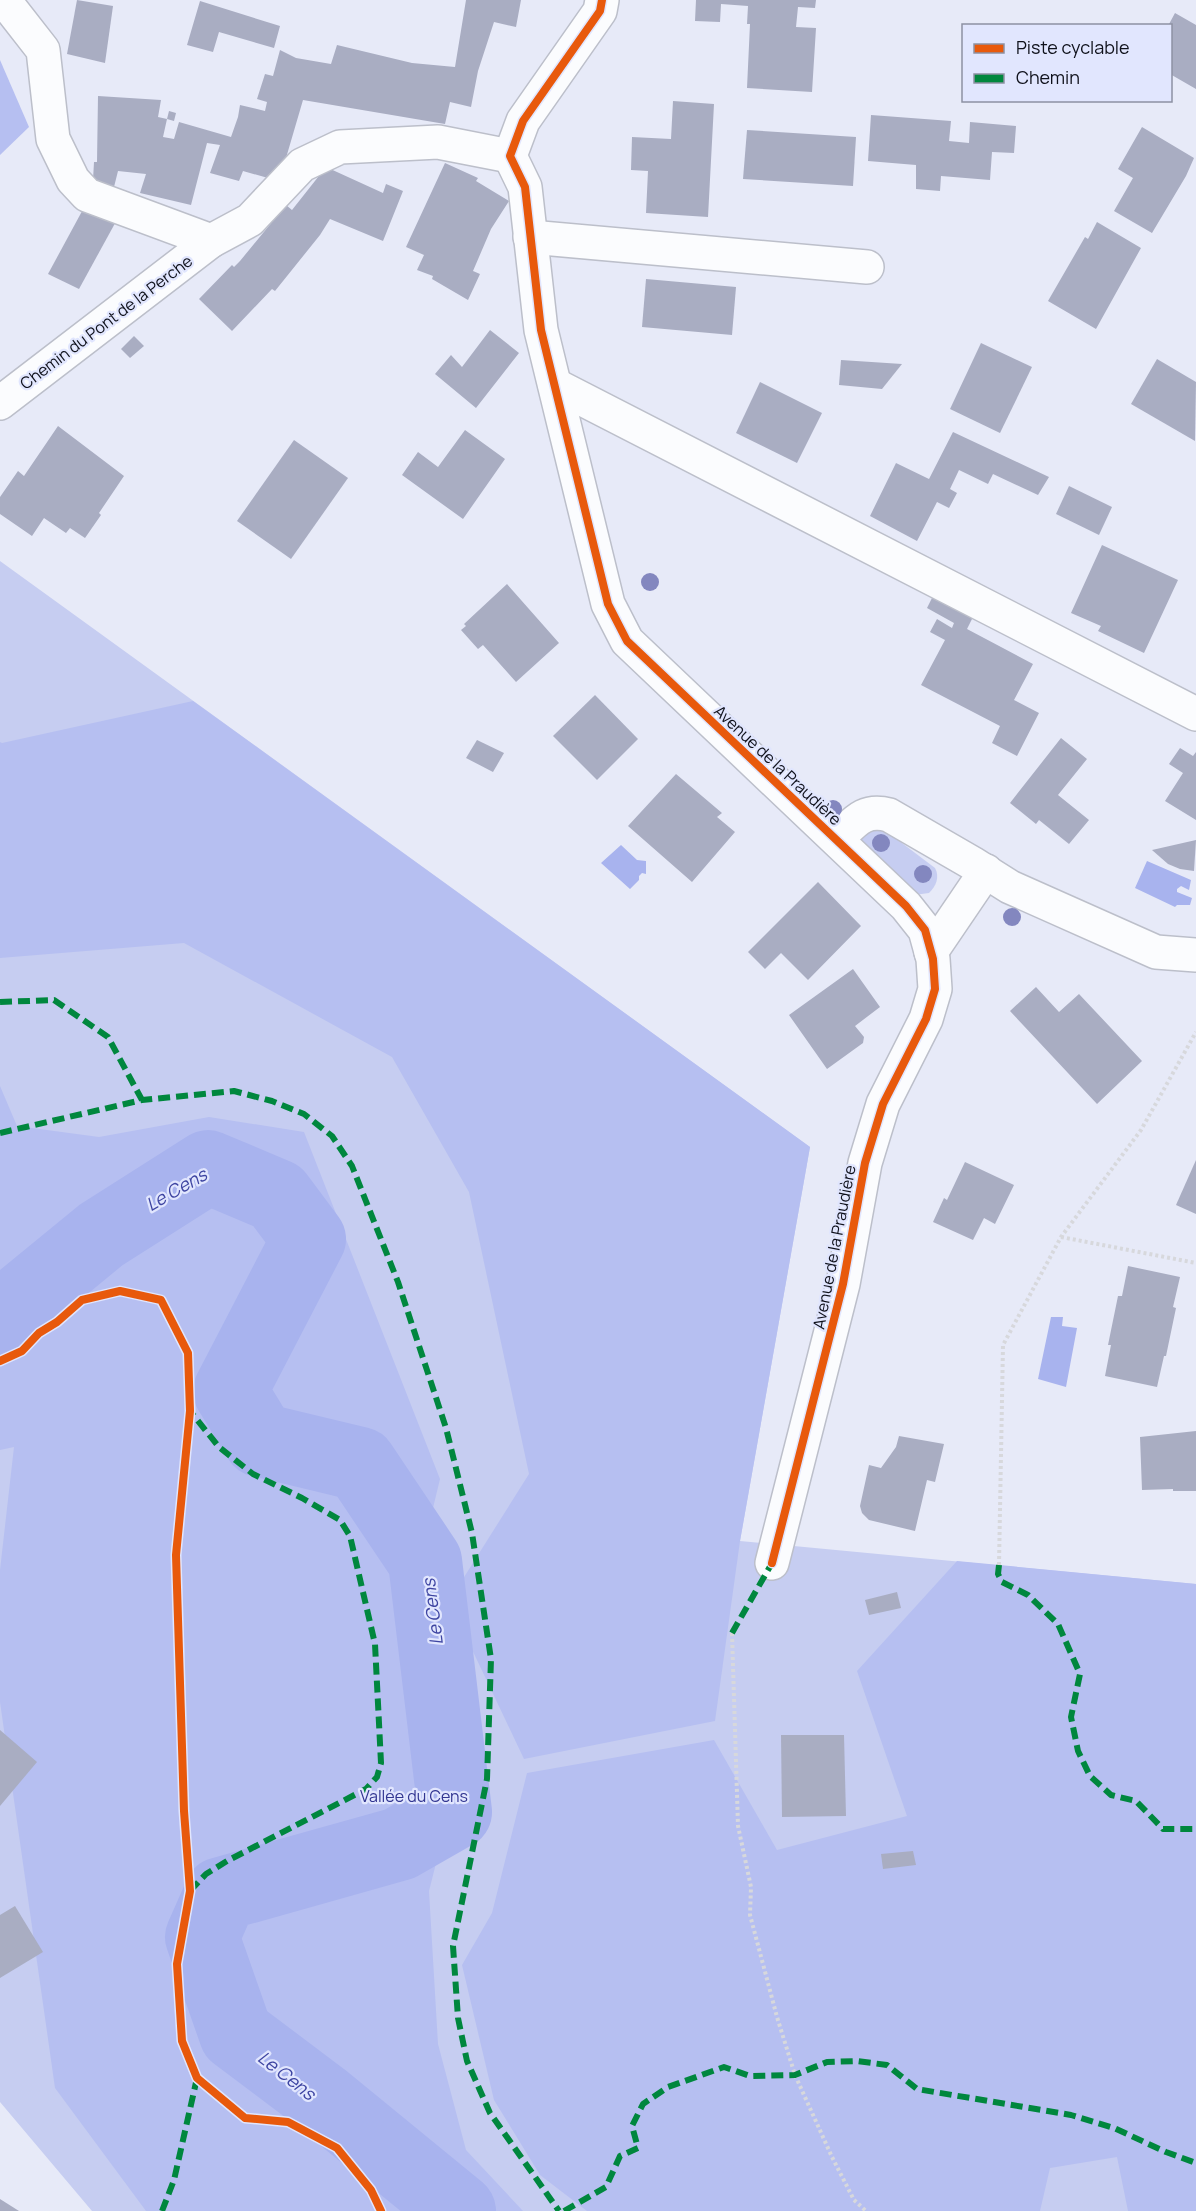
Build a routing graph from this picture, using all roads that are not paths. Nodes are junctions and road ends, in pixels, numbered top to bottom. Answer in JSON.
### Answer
{"nodes":[{"id":1,"x":4,"y":0,"type":"edge"},
{"id":2,"x":603,"y":0,"type":"edge"},
{"id":3,"x":510,"y":156,"type":"junction"},
{"id":4,"x":530,"y":237,"type":"junction"},
{"id":5,"x":211,"y":241,"type":"junction"},
{"id":6,"x":867,"y":267,"type":"dead end"},
{"id":7,"x":555,"y":384,"type":"junction"},
{"id":8,"x":0,"y":404,"type":"edge"},
{"id":9,"x":1196,"y":714,"type":"edge"},
{"id":10,"x":837,"y":839,"type":"junction"},
{"id":11,"x":986,"y":871,"type":"junction"},
{"id":12,"x":932,"y":952,"type":"junction"},
{"id":13,"x":1196,"y":955,"type":"edge"},
{"id":14,"x":772,"y":1563,"type":"dead end"}],
"edges":[{"from":1,"to":5,"type":"street","name":"Chemin du Pont de la Perche"},
{"from":2,"to":3,"type":"street"},
{"from":3,"to":4,"type":"street","name":"Avenue de la Praudière"},
{"from":3,"to":5,"type":"street","name":"Chemin du Pont de la Perche"},
{"from":4,"to":6,"type":"street"},
{"from":4,"to":7,"type":"street","name":"Avenue de la Praudière"},
{"from":5,"to":8,"type":"street","name":"Chemin du Pont de la Perche"},
{"from":7,"to":9,"type":"street"},
{"from":7,"to":10,"type":"street","name":"Avenue de la Praudière"},
{"from":10,"to":11,"type":"street"},
{"from":10,"to":12,"type":"street","name":"Avenue de la Praudière"},
{"from":11,"to":12,"type":"street"},
{"from":11,"to":13,"type":"street"},
{"from":12,"to":14,"type":"street","name":"Avenue de la Praudière"}]}
